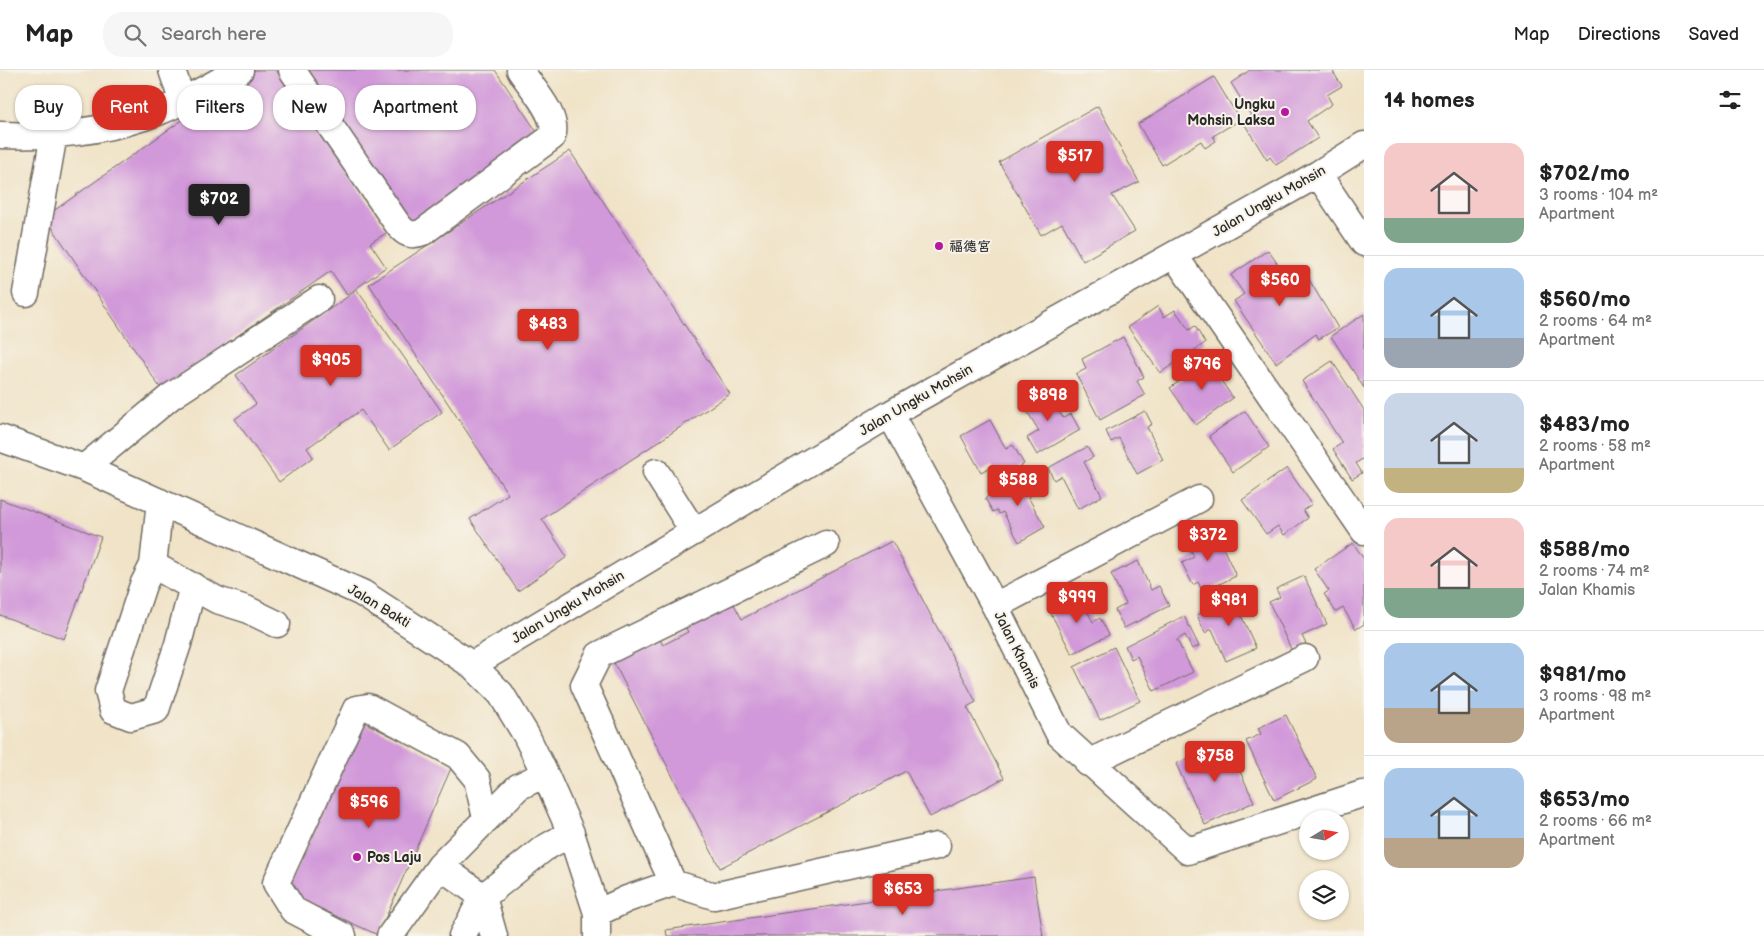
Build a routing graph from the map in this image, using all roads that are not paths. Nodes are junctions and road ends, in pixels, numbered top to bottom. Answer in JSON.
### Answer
{"nodes":[{"id":1,"x":172,"y":70,"type":"edge"},
{"id":2,"x":240,"y":70,"type":"edge"},
{"id":3,"x":292,"y":70,"type":"edge"},
{"id":4,"x":520,"y":70,"type":"edge"},
{"id":5,"x":177,"y":85,"type":"edge"},
{"id":6,"x":211,"y":85,"type":"edge"},
{"id":7,"x":177,"y":103,"type":"edge"},
{"id":8,"x":54,"y":134,"type":"junction"},
{"id":9,"x":0,"y":136,"type":"edge"},
{"id":10,"x":1364,"y":145,"type":"edge"},
{"id":11,"x":1318,"y":174,"type":"junction"},
{"id":12,"x":1364,"y":243,"type":"edge"},
{"id":13,"x":1174,"y":255,"type":"junction"},
{"id":14,"x":26,"y":294,"type":"dead end"},
{"id":15,"x":319,"y":299,"type":"dead end"},
{"id":16,"x":890,"y":414,"type":"junction"},
{"id":17,"x":0,"y":438,"type":"edge"},
{"id":18,"x":84,"y":468,"type":"junction"},
{"id":19,"x":656,"y":472,"type":"dead end"},
{"id":20,"x":1199,"y":499,"type":"dead end"},
{"id":21,"x":160,"y":502,"type":"junction"},
{"id":22,"x":1364,"y":531,"type":"edge"},
{"id":23,"x":694,"y":532,"type":"junction"},
{"id":24,"x":826,"y":544,"type":"dead end"},
{"id":25,"x":153,"y":565,"type":"junction"},
{"id":26,"x":192,"y":586,"type":"junction"},
{"id":27,"x":995,"y":606,"type":"junction"},
{"id":28,"x":278,"y":624,"type":"dead end"},
{"id":29,"x":1305,"y":658,"type":"dead end"},
{"id":30,"x":472,"y":665,"type":"junction"},
{"id":31,"x":1088,"y":762,"type":"junction"},
{"id":32,"x":545,"y":774,"type":"junction"},
{"id":33,"x":1362,"y":794,"type":"dead end"},
{"id":34,"x":486,"y":818,"type":"junction"},
{"id":35,"x":571,"y":833,"type":"junction"},
{"id":36,"x":937,"y":846,"type":"dead end"},
{"id":37,"x":440,"y":866,"type":"junction"},
{"id":38,"x":673,"y":883,"type":"junction"},
{"id":39,"x":483,"y":897,"type":"junction"},
{"id":40,"x":597,"y":924,"type":"edge"},
{"id":41,"x":342,"y":936,"type":"edge"},
{"id":42,"x":390,"y":936,"type":"edge"},
{"id":43,"x":462,"y":936,"type":"edge"},
{"id":44,"x":494,"y":936,"type":"edge"}],
"edges":[{"from":1,"to":5,"type":"street"},
{"from":2,"to":6,"type":"street"},
{"from":3,"to":4,"type":"street"},
{"from":7,"to":8,"type":"street"},
{"from":8,"to":9,"type":"street"},
{"from":8,"to":14,"type":"street"},
{"from":10,"to":11,"type":"street","name":"Jalan Ungku Mohsin"},
{"from":11,"to":12,"type":"street"},
{"from":11,"to":13,"type":"street","name":"Jalan Ungku Mohsin"},
{"from":13,"to":16,"type":"street","name":"Jalan Ungku Mohsin"},
{"from":13,"to":22,"type":"street"},
{"from":15,"to":18,"type":"street"},
{"from":16,"to":23,"type":"street","name":"Jalan Ungku Mohsin"},
{"from":16,"to":27,"type":"street","name":"Jalan Khamis"},
{"from":17,"to":18,"type":"street","name":"Jalan Bakti"},
{"from":18,"to":21,"type":"street","name":"Jalan Bakti"},
{"from":19,"to":23,"type":"street"},
{"from":20,"to":27,"type":"street"},
{"from":21,"to":25,"type":"street"},
{"from":21,"to":30,"type":"street","name":"Jalan Bakti"},
{"from":23,"to":30,"type":"street","name":"Jalan Ungku Mohsin"},
{"from":24,"to":38,"type":"street"},
{"from":25,"to":26,"type":"street"},
{"from":25,"to":26,"type":"street"},
{"from":26,"to":28,"type":"street"},
{"from":27,"to":31,"type":"street","name":"Jalan Khamis"},
{"from":29,"to":31,"type":"street"},
{"from":30,"to":32,"type":"street","name":"Jalan Bakti"},
{"from":31,"to":33,"type":"street","name":"Jalan Khamis"},
{"from":32,"to":34,"type":"street"},
{"from":32,"to":35,"type":"street","name":"Jalan Bakti"},
{"from":34,"to":37,"type":"street"},
{"from":34,"to":41,"type":"street"},
{"from":35,"to":39,"type":"street"},
{"from":35,"to":40,"type":"street","name":"Jalan Bakti"},
{"from":36,"to":38,"type":"street"},
{"from":37,"to":39,"type":"street"},
{"from":37,"to":42,"type":"street"},
{"from":38,"to":40,"type":"street"},
{"from":39,"to":43,"type":"street"},
{"from":39,"to":44,"type":"street"}]}
